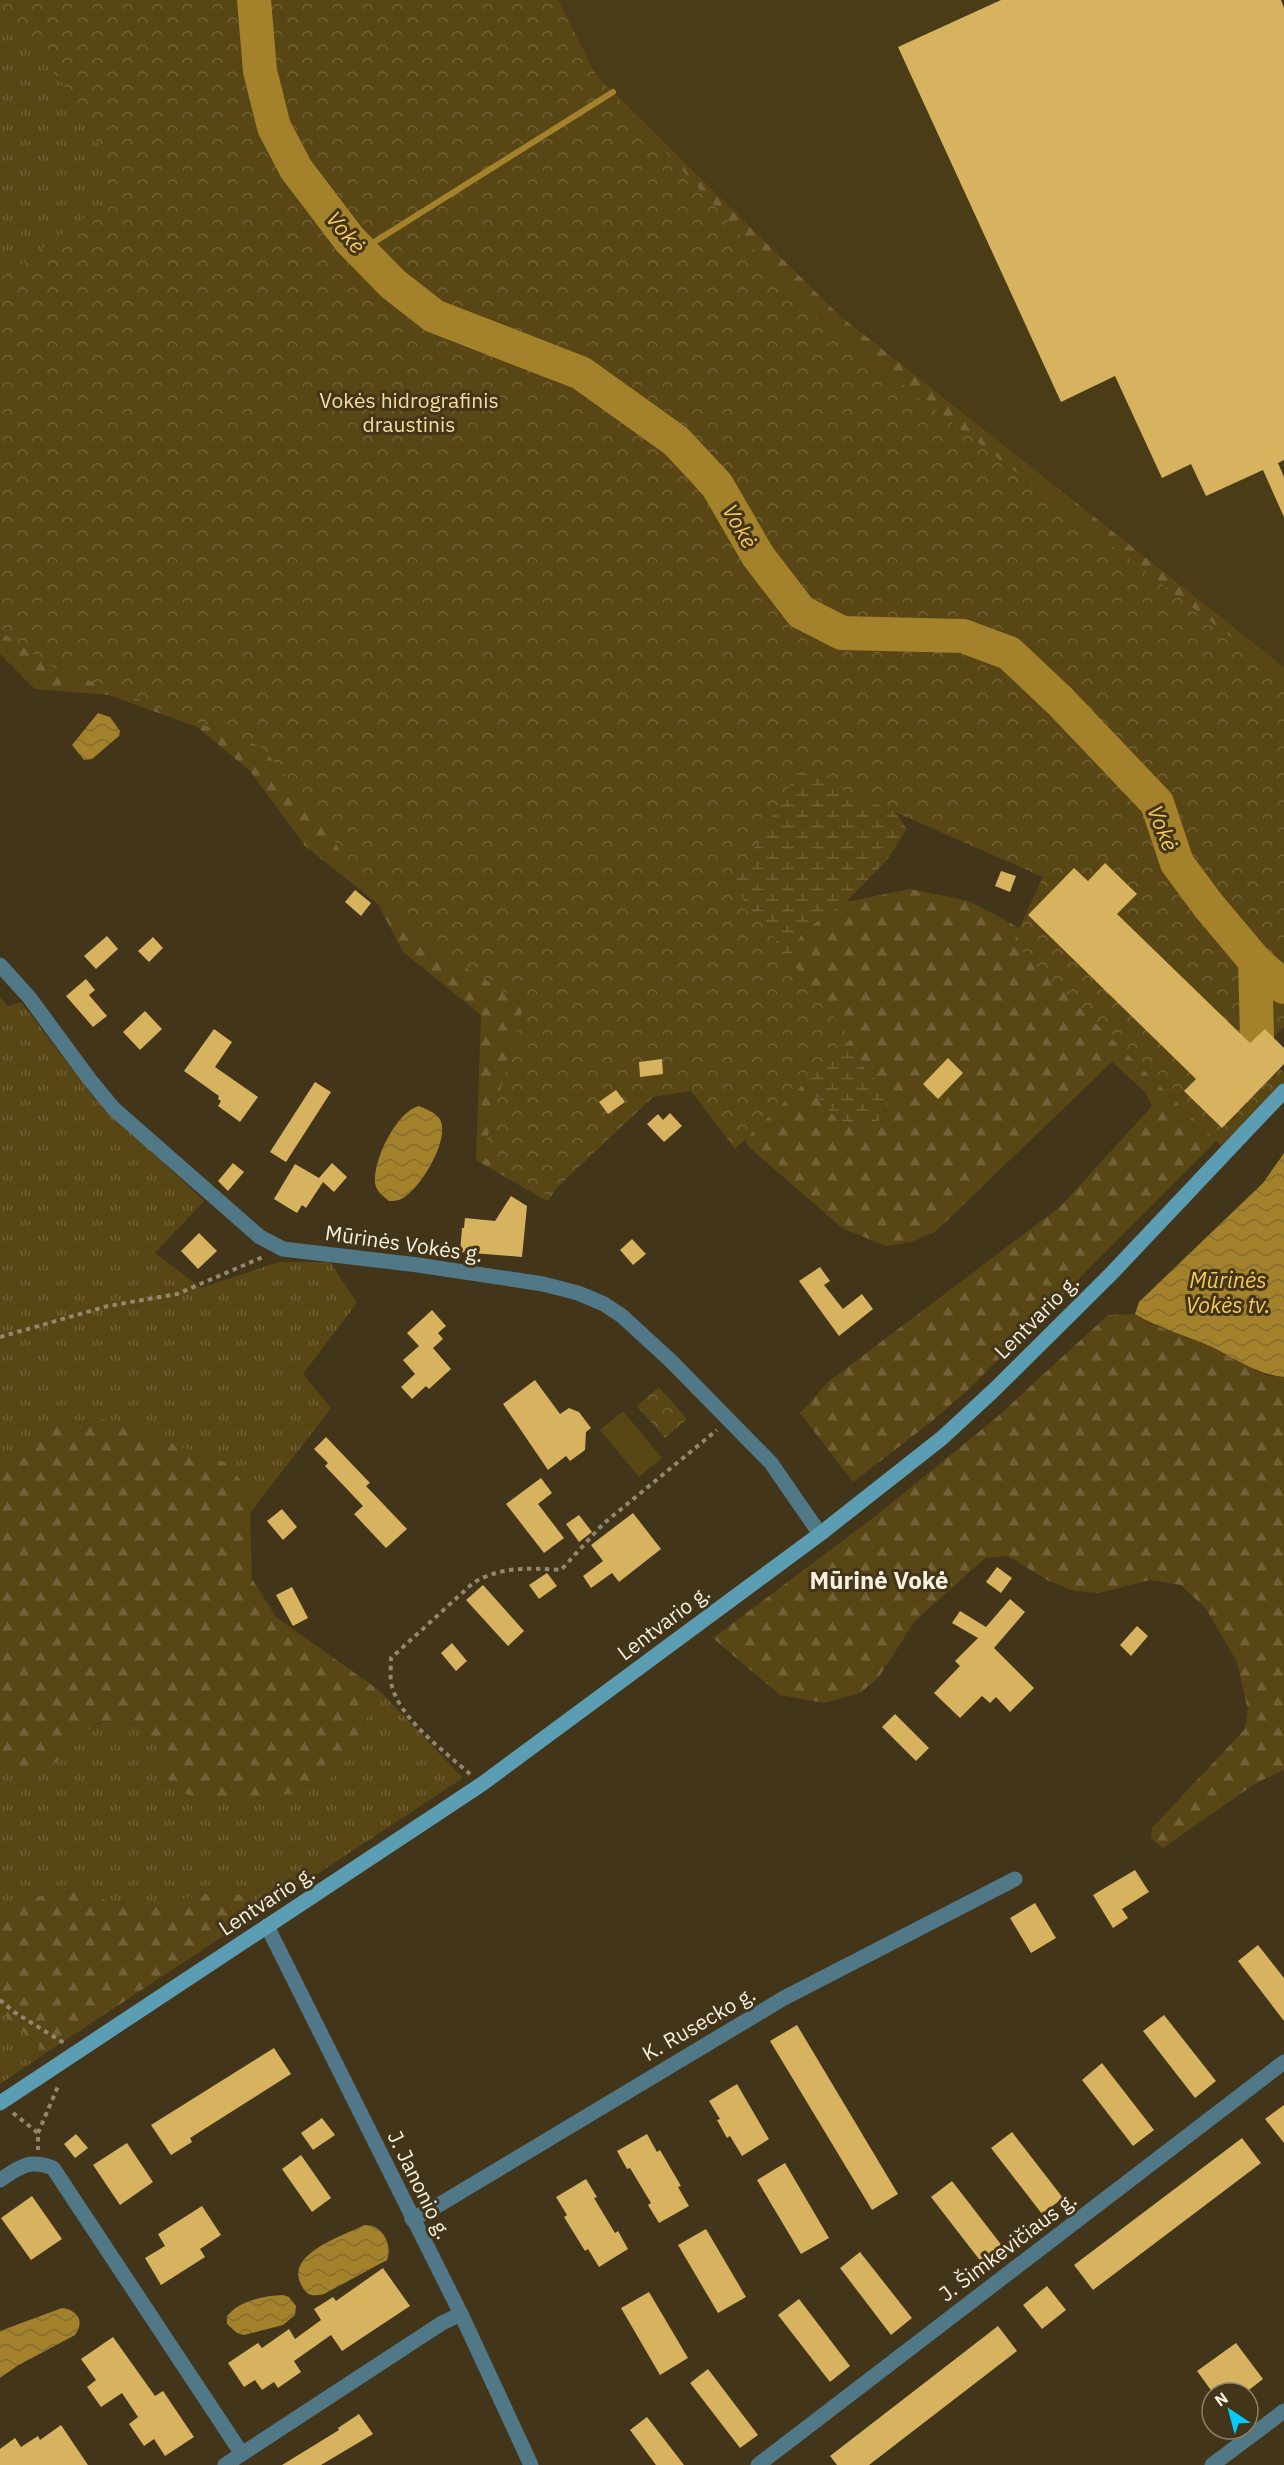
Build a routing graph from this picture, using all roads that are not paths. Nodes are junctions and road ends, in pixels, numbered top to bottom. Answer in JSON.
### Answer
{"nodes":[{"id":1,"x":0,"y":965,"type":"edge"},
{"id":2,"x":1284,"y":1092,"type":"edge"},
{"id":3,"x":820,"y":1534,"type":"junction"},
{"id":4,"x":1015,"y":1878,"type":"dead end"},
{"id":5,"x":267,"y":1926,"type":"junction"},
{"id":6,"x":1284,"y":2062,"type":"edge"},
{"id":7,"x":0,"y":2102,"type":"edge"},
{"id":8,"x":0,"y":2180,"type":"edge"},
{"id":9,"x":412,"y":2219,"type":"junction"},
{"id":10,"x":461,"y":2314,"type":"junction"},
{"id":11,"x":1284,"y":2411,"type":"edge"},
{"id":12,"x":242,"y":2454,"type":"junction"},
{"id":13,"x":225,"y":2465,"type":"edge"},
{"id":14,"x":531,"y":2465,"type":"edge"},
{"id":15,"x":758,"y":2465,"type":"edge"},
{"id":16,"x":1212,"y":2465,"type":"edge"}],
"edges":[{"from":1,"to":3,"type":"street","name":"Mūrinės Vokės g."},
{"from":2,"to":3,"type":"main road","name":"Lentvario g."},
{"from":3,"to":5,"type":"main road","name":"Lentvario g."},
{"from":4,"to":9,"type":"street","name":"K. Rusecko g."},
{"from":5,"to":7,"type":"main road","name":"Lentvario g."},
{"from":5,"to":9,"type":"street","name":"J. Janonio g."},
{"from":6,"to":15,"type":"street","name":"J. Šimkevičiaus g."},
{"from":8,"to":12,"type":"street"},
{"from":9,"to":10,"type":"street","name":"J. Janonio g."},
{"from":10,"to":12,"type":"street"},
{"from":10,"to":14,"type":"street","name":"J. Janonio g."},
{"from":11,"to":16,"type":"street"},
{"from":12,"to":13,"type":"street"}]}
